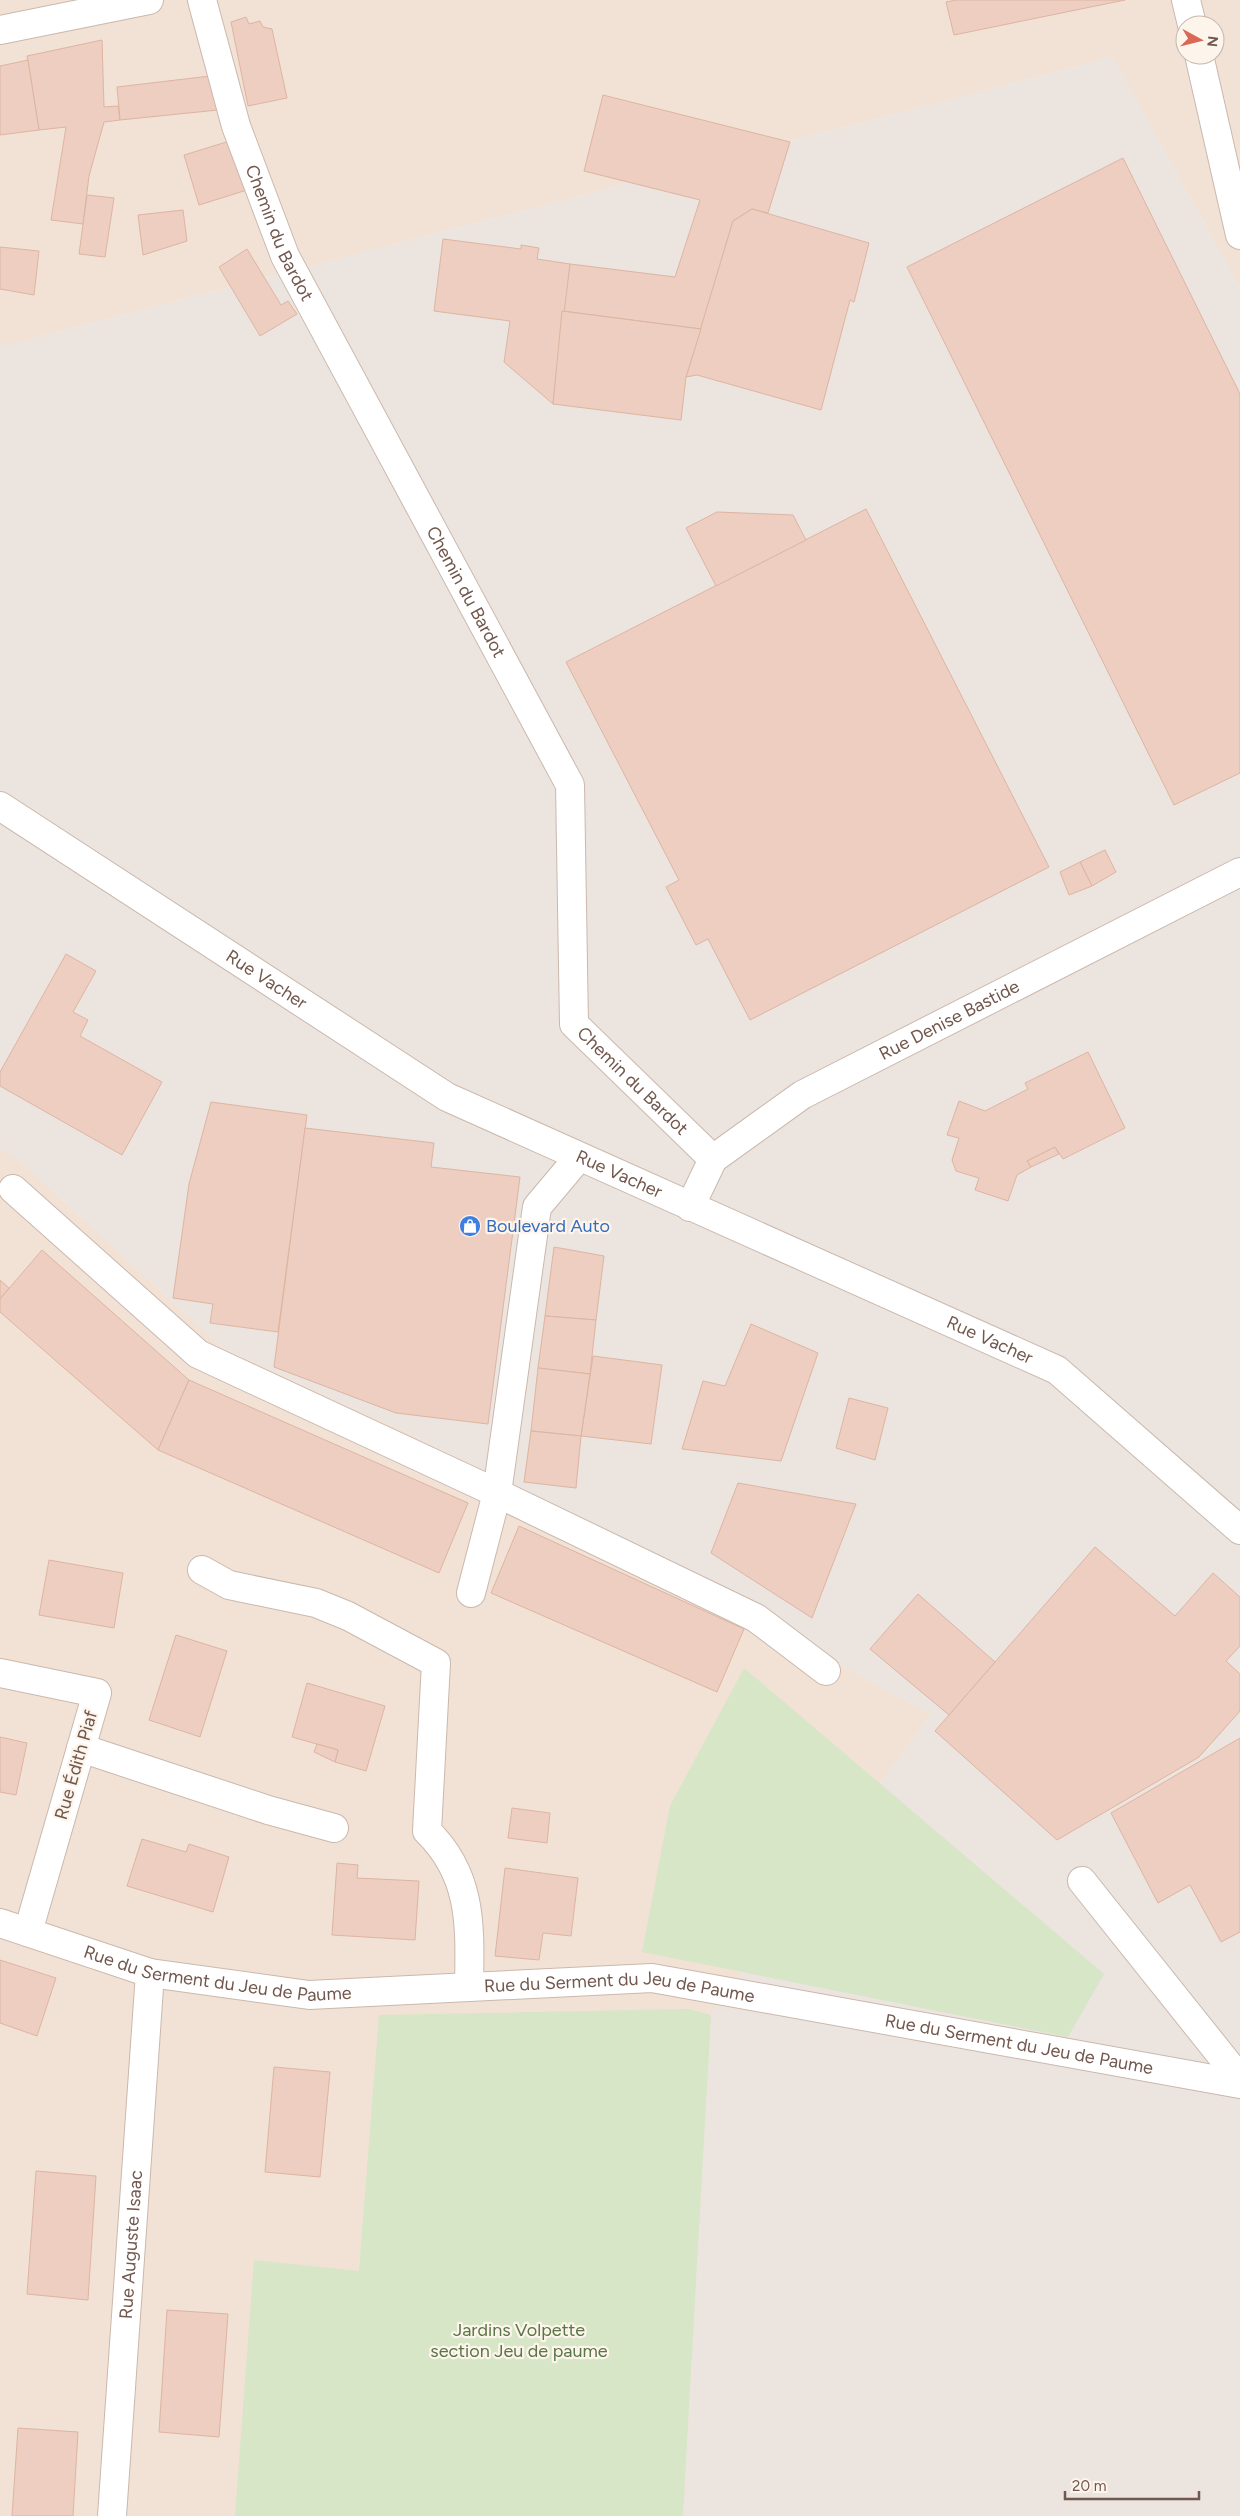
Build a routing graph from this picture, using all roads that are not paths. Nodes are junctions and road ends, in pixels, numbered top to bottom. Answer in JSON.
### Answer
{"nodes":[{"id":1,"x":149,"y":0,"type":"edge"},
{"id":2,"x":202,"y":0,"type":"edge"},
{"id":3,"x":1186,"y":0,"type":"edge"},
{"id":4,"x":1190,"y":15,"type":"edge"},
{"id":5,"x":0,"y":30,"type":"edge"},
{"id":6,"x":1201,"y":65,"type":"edge"},
{"id":7,"x":1240,"y":235,"type":"edge"},
{"id":8,"x":0,"y":806,"type":"edge"},
{"id":9,"x":1240,"y":872,"type":"edge"},
{"id":10,"x":579,"y":1157,"type":"junction"},
{"id":11,"x":713,"y":1159,"type":"junction"},
{"id":12,"x":13,"y":1189,"type":"dead end"},
{"id":13,"x":690,"y":1207,"type":"junction"},
{"id":14,"x":497,"y":1493,"type":"junction"},
{"id":15,"x":1240,"y":1530,"type":"edge"},
{"id":16,"x":202,"y":1570,"type":"dead end"},
{"id":17,"x":471,"y":1593,"type":"dead end"},
{"id":18,"x":826,"y":1671,"type":"dead end"},
{"id":19,"x":0,"y":1673,"type":"edge"},
{"id":20,"x":81,"y":1748,"type":"junction"},
{"id":21,"x":334,"y":1828,"type":"dead end"},
{"id":22,"x":1082,"y":1881,"type":"dead end"},
{"id":23,"x":0,"y":1923,"type":"edge"},
{"id":24,"x":28,"y":1932,"type":"junction"},
{"id":25,"x":150,"y":1973,"type":"junction"},
{"id":26,"x":470,"y":1987,"type":"junction"},
{"id":27,"x":1240,"y":2079,"type":"edge"},
{"id":28,"x":1240,"y":2084,"type":"edge"},
{"id":29,"x":112,"y":2516,"type":"edge"}],
"edges":[{"from":1,"to":5,"type":"street"},
{"from":2,"to":11,"type":"street","name":"Chemin du Bardot"},
{"from":3,"to":4,"type":"street"},
{"from":6,"to":7,"type":"street"},
{"from":8,"to":10,"type":"street","name":"Rue Vacher"},
{"from":9,"to":11,"type":"street","name":"Rue Denise Bastide"},
{"from":10,"to":13,"type":"street","name":"Rue Vacher"},
{"from":10,"to":14,"type":"street"},
{"from":11,"to":13,"type":"street","name":"Rue Denise Bastide"},
{"from":12,"to":14,"type":"street"},
{"from":13,"to":15,"type":"street","name":"Rue Vacher"},
{"from":14,"to":17,"type":"street"},
{"from":14,"to":18,"type":"street"},
{"from":16,"to":26,"type":"street"},
{"from":19,"to":20,"type":"street","name":"Rue Édith Piaf"},
{"from":20,"to":21,"type":"street"},
{"from":20,"to":24,"type":"street","name":"Rue Édith Piaf"},
{"from":22,"to":27,"type":"street"},
{"from":23,"to":24,"type":"street","name":"Rue du Serment du Jeu de Paume"},
{"from":24,"to":25,"type":"street","name":"Rue du Serment du Jeu de Paume"},
{"from":25,"to":26,"type":"street","name":"Rue du Serment du Jeu de Paume"},
{"from":25,"to":29,"type":"street","name":"Rue Auguste Isaac"},
{"from":26,"to":28,"type":"street","name":"Rue du Serment du Jeu de Paume"}]}
